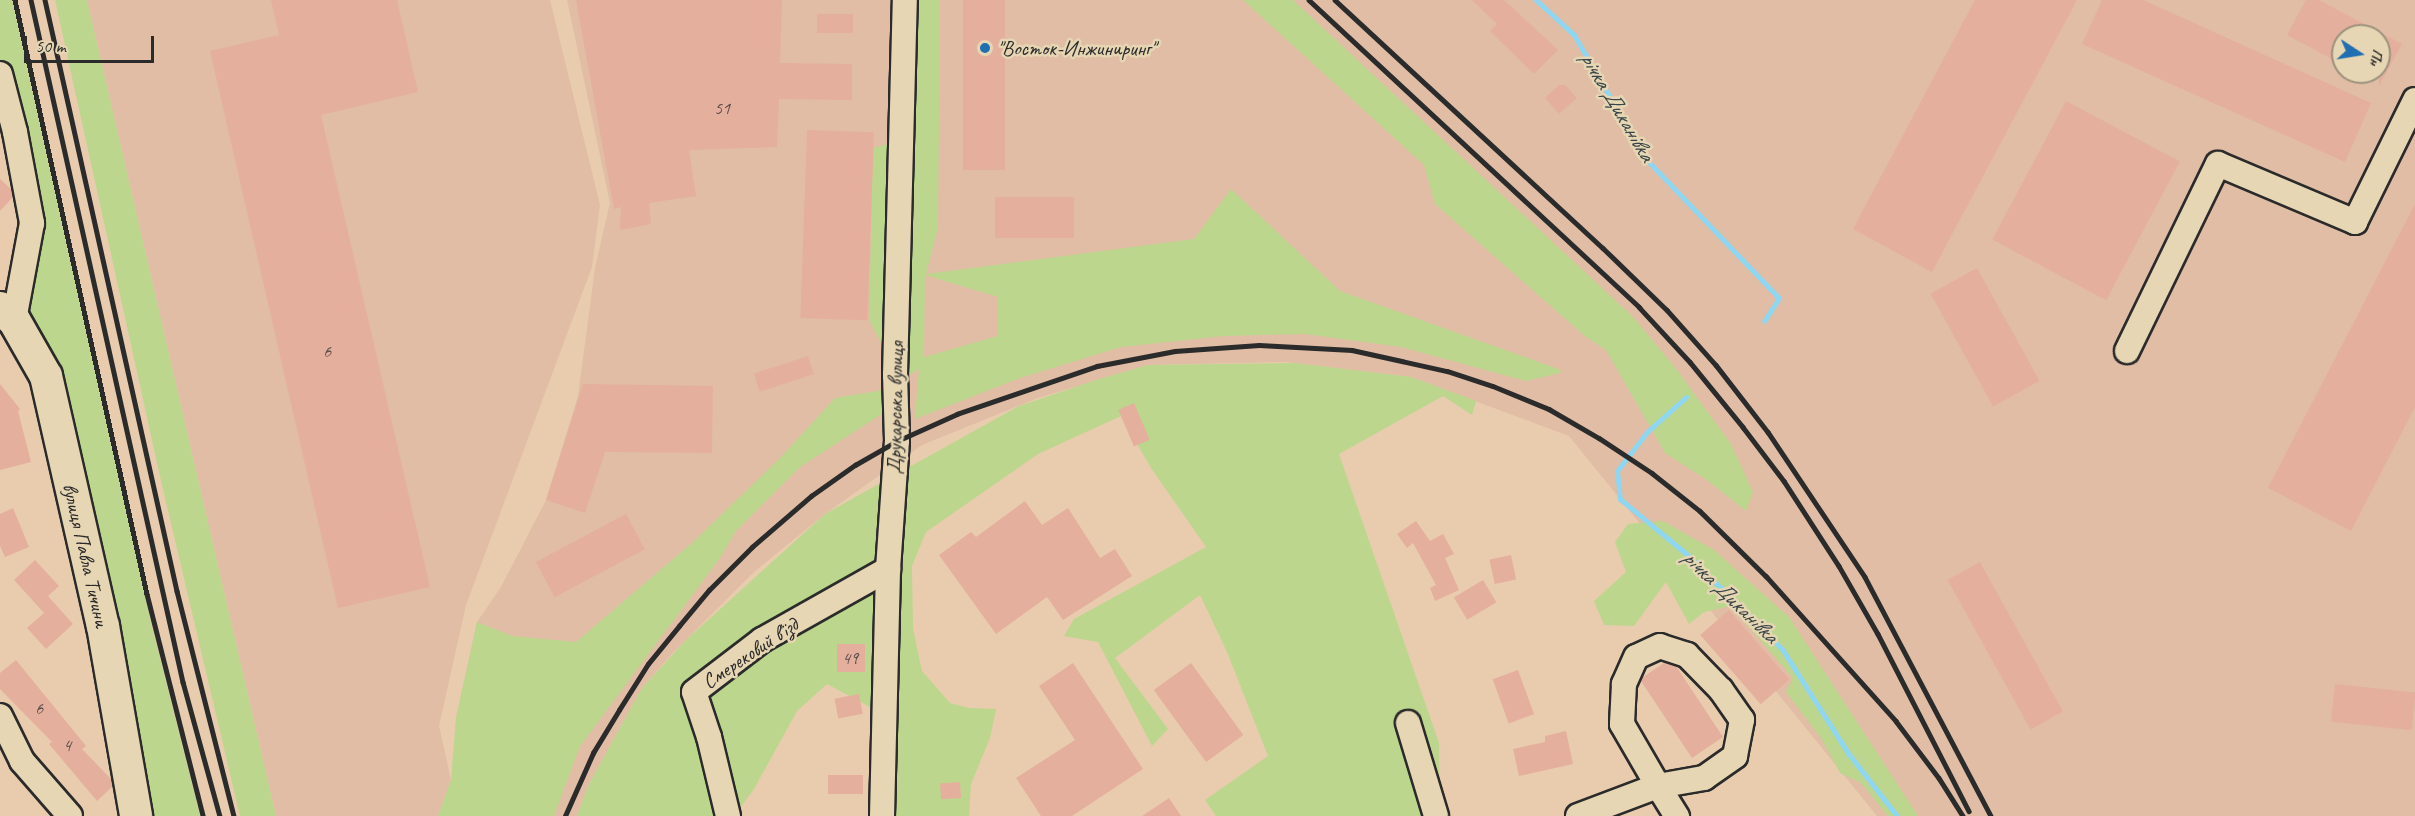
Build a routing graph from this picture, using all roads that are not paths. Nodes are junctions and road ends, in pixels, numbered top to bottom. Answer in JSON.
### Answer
{"nodes":[{"id":1,"x":905,"y":0,"type":"edge"},
{"id":2,"x":0,"y":74,"type":"edge"},
{"id":3,"x":2415,"y":100,"type":"edge"},
{"id":4,"x":7,"y":314,"type":"edge"},
{"id":5,"x":2127,"y":351,"type":"dead end"},
{"id":6,"x":888,"y":569,"type":"junction"},
{"id":7,"x":0,"y":716,"type":"edge"},
{"id":8,"x":1408,"y":723,"type":"dead end"},
{"id":9,"x":1658,"y":786,"type":"junction"},
{"id":10,"x":70,"y":816,"type":"edge"},
{"id":11,"x":136,"y":816,"type":"edge"},
{"id":12,"x":728,"y":816,"type":"edge"},
{"id":13,"x":882,"y":816,"type":"edge"},
{"id":14,"x":1436,"y":816,"type":"edge"},
{"id":15,"x":1578,"y":816,"type":"edge"},
{"id":16,"x":1677,"y":816,"type":"edge"}],
"edges":[{"from":1,"to":6,"type":"street","name":"Друкарська вулиця"},
{"from":2,"to":4,"type":"street"},
{"from":3,"to":5,"type":"street"},
{"from":4,"to":11,"type":"main road","name":"вулиця Павла Тичини"},
{"from":6,"to":12,"type":"street","name":"Смерековий в'їзд"},
{"from":6,"to":13,"type":"street","name":"Друкарська вулиця"},
{"from":7,"to":10,"type":"street"},
{"from":8,"to":14,"type":"street"},
{"from":9,"to":9,"type":"street"},
{"from":9,"to":15,"type":"street"},
{"from":9,"to":16,"type":"street"}]}
